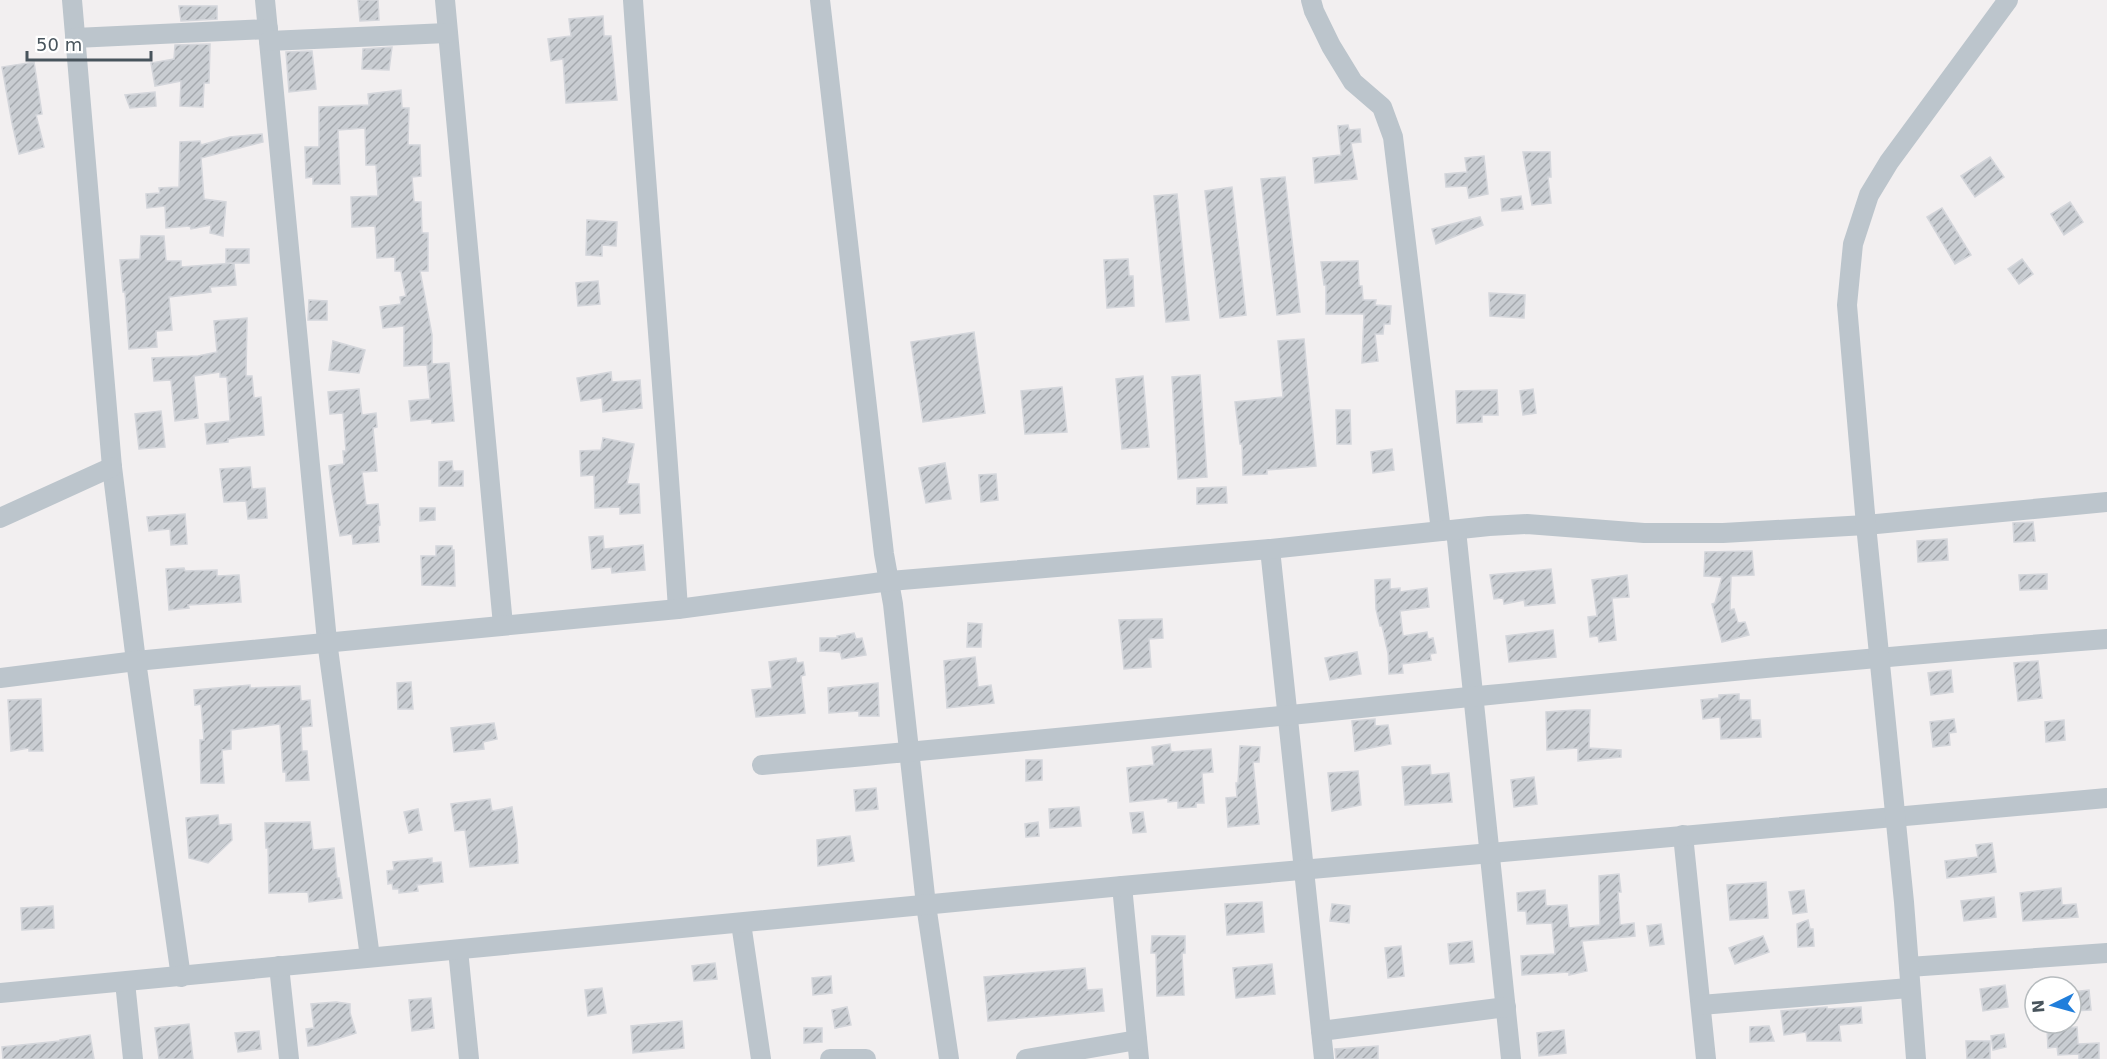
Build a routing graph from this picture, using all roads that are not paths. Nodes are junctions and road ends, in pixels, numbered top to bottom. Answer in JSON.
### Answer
{"nodes":[{"id":1,"x":72,"y":0,"type":"edge"},
{"id":2,"x":265,"y":0,"type":"edge"},
{"id":3,"x":445,"y":0,"type":"edge"},
{"id":4,"x":633,"y":0,"type":"edge"},
{"id":5,"x":820,"y":0,"type":"edge"},
{"id":6,"x":1311,"y":0,"type":"edge"},
{"id":7,"x":2008,"y":0,"type":"edge"},
{"id":8,"x":447,"y":33,"type":"junction"},
{"id":9,"x":269,"y":35,"type":"junction"},
{"id":10,"x":75,"y":38,"type":"junction"},
{"id":11,"x":112,"y":467,"type":"junction"},
{"id":12,"x":2107,"y":502,"type":"edge"},
{"id":13,"x":0,"y":519,"type":"edge"},
{"id":14,"x":1866,"y":525,"type":"junction"},
{"id":15,"x":1449,"y":531,"type":"junction"},
{"id":16,"x":1270,"y":549,"type":"junction"},
{"id":17,"x":890,"y":581,"type":"junction"},
{"id":18,"x":678,"y":609,"type":"junction"},
{"id":19,"x":503,"y":625,"type":"junction"},
{"id":20,"x":2107,"y":639,"type":"edge"},
{"id":21,"x":327,"y":641,"type":"junction"},
{"id":22,"x":1880,"y":657,"type":"junction"},
{"id":23,"x":136,"y":661,"type":"junction"},
{"id":24,"x":0,"y":678,"type":"edge"},
{"id":25,"x":1473,"y":698,"type":"junction"},
{"id":26,"x":1287,"y":716,"type":"junction"},
{"id":27,"x":909,"y":752,"type":"junction"},
{"id":28,"x":762,"y":765,"type":"dead end"},
{"id":29,"x":2107,"y":798,"type":"edge"},
{"id":30,"x":1895,"y":816,"type":"junction"},
{"id":31,"x":1683,"y":835,"type":"junction"},
{"id":32,"x":1490,"y":853,"type":"junction"},
{"id":33,"x":1304,"y":870,"type":"junction"},
{"id":34,"x":1122,"y":886,"type":"junction"},
{"id":35,"x":926,"y":905,"type":"junction"},
{"id":36,"x":741,"y":923,"type":"junction"},
{"id":37,"x":458,"y":950,"type":"junction"},
{"id":38,"x":2107,"y":953,"type":"edge"},
{"id":39,"x":370,"y":957,"type":"junction"},
{"id":40,"x":279,"y":966,"type":"junction"},
{"id":41,"x":1909,"y":967,"type":"junction"},
{"id":42,"x":181,"y":977,"type":"junction"},
{"id":43,"x":124,"y":982,"type":"junction"},
{"id":44,"x":1909,"y":988,"type":"junction"},
{"id":45,"x":0,"y":993,"type":"edge"},
{"id":46,"x":1701,"y":1005,"type":"junction"},
{"id":47,"x":1506,"y":1007,"type":"junction"},
{"id":48,"x":1321,"y":1031,"type":"junction"},
{"id":49,"x":1138,"y":1049,"type":"edge"},
{"id":50,"x":132,"y":1059,"type":"edge"},
{"id":51,"x":290,"y":1059,"type":"edge"},
{"id":52,"x":470,"y":1059,"type":"edge"},
{"id":53,"x":761,"y":1059,"type":"edge"},
{"id":54,"x":830,"y":1059,"type":"edge"},
{"id":55,"x":866,"y":1059,"type":"edge"},
{"id":56,"x":949,"y":1059,"type":"edge"},
{"id":57,"x":1026,"y":1059,"type":"edge"},
{"id":58,"x":1324,"y":1059,"type":"edge"},
{"id":59,"x":1511,"y":1059,"type":"edge"},
{"id":60,"x":1706,"y":1059,"type":"edge"},
{"id":61,"x":1916,"y":1059,"type":"edge"}],
"edges":[{"from":1,"to":10,"type":"street"},
{"from":2,"to":9,"type":"street"},
{"from":3,"to":8,"type":"street"},
{"from":4,"to":18,"type":"street"},
{"from":5,"to":17,"type":"street"},
{"from":6,"to":15,"type":"street"},
{"from":7,"to":14,"type":"street"},
{"from":8,"to":9,"type":"street"},
{"from":8,"to":19,"type":"street"},
{"from":9,"to":10,"type":"street"},
{"from":9,"to":21,"type":"street"},
{"from":10,"to":11,"type":"street"},
{"from":11,"to":13,"type":"street"},
{"from":11,"to":23,"type":"street"},
{"from":12,"to":14,"type":"street"},
{"from":14,"to":15,"type":"street"},
{"from":14,"to":22,"type":"street"},
{"from":15,"to":16,"type":"street"},
{"from":15,"to":25,"type":"street"},
{"from":16,"to":17,"type":"street"},
{"from":16,"to":26,"type":"street"},
{"from":17,"to":18,"type":"street"},
{"from":17,"to":27,"type":"street"},
{"from":18,"to":19,"type":"street"},
{"from":19,"to":21,"type":"street"},
{"from":20,"to":22,"type":"street"},
{"from":21,"to":23,"type":"street"},
{"from":21,"to":39,"type":"street"},
{"from":22,"to":25,"type":"street"},
{"from":22,"to":30,"type":"street"},
{"from":23,"to":24,"type":"street"},
{"from":23,"to":42,"type":"street"},
{"from":25,"to":26,"type":"street"},
{"from":25,"to":32,"type":"street"},
{"from":26,"to":27,"type":"street"},
{"from":26,"to":33,"type":"street"},
{"from":27,"to":28,"type":"street"},
{"from":27,"to":35,"type":"street"},
{"from":29,"to":30,"type":"street"},
{"from":30,"to":31,"type":"street"},
{"from":30,"to":41,"type":"street"},
{"from":31,"to":32,"type":"street"},
{"from":31,"to":46,"type":"street"},
{"from":32,"to":33,"type":"street"},
{"from":32,"to":47,"type":"street"},
{"from":33,"to":34,"type":"street"},
{"from":33,"to":48,"type":"street"},
{"from":34,"to":35,"type":"street"},
{"from":34,"to":49,"type":"street"},
{"from":35,"to":36,"type":"street"},
{"from":35,"to":56,"type":"street"},
{"from":36,"to":37,"type":"street"},
{"from":36,"to":53,"type":"street"},
{"from":37,"to":39,"type":"street"},
{"from":37,"to":52,"type":"street"},
{"from":38,"to":41,"type":"street"},
{"from":39,"to":40,"type":"street"},
{"from":40,"to":42,"type":"street"},
{"from":40,"to":51,"type":"street"},
{"from":41,"to":44,"type":"street"},
{"from":42,"to":43,"type":"street"},
{"from":43,"to":45,"type":"street"},
{"from":43,"to":50,"type":"street"},
{"from":44,"to":46,"type":"street"},
{"from":44,"to":61,"type":"street"},
{"from":46,"to":60,"type":"street"},
{"from":47,"to":48,"type":"street"},
{"from":47,"to":59,"type":"street"},
{"from":48,"to":58,"type":"street"},
{"from":49,"to":57,"type":"street"},
{"from":54,"to":55,"type":"street"}]}
